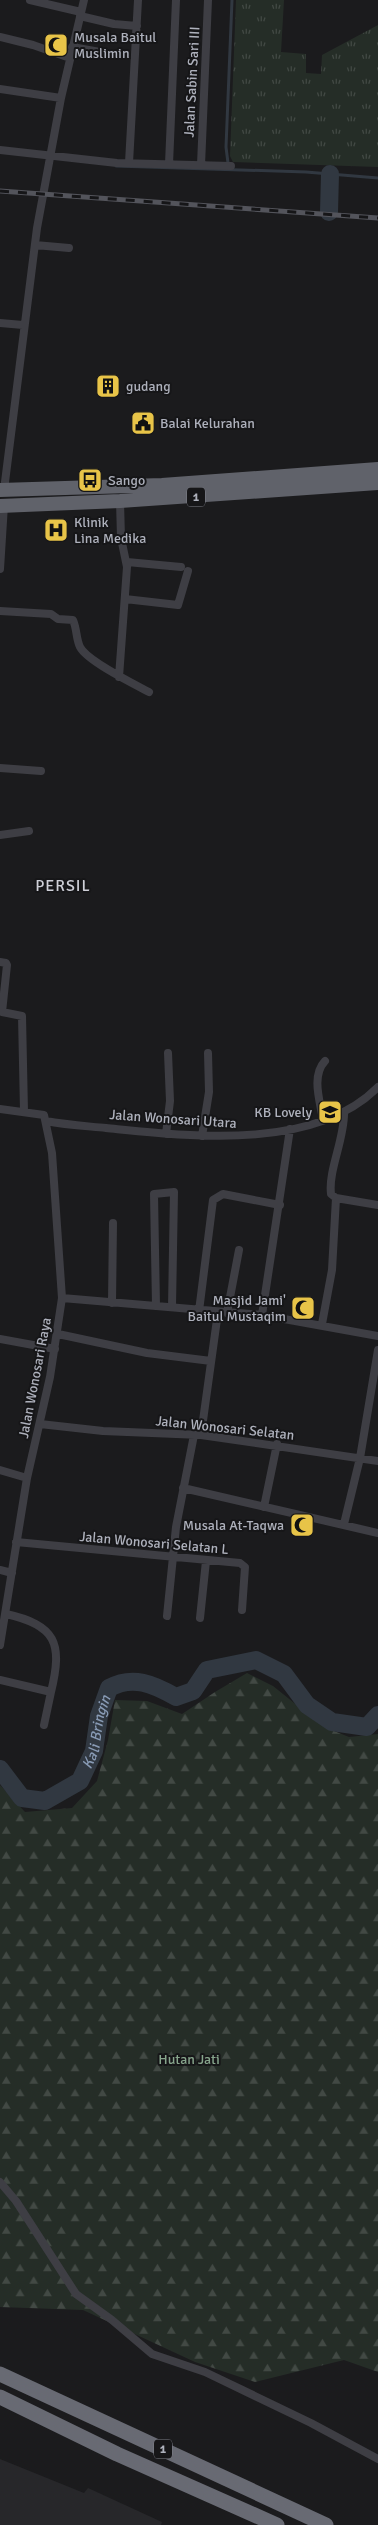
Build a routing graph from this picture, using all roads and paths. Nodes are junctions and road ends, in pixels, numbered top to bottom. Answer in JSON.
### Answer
{"nodes":[{"id":1,"x":30,"y":0,"type":"edge"},
{"id":2,"x":84,"y":0,"type":"edge"},
{"id":3,"x":138,"y":0,"type":"edge"},
{"id":4,"x":176,"y":0,"type":"edge"},
{"id":5,"x":208,"y":0,"type":"edge"},
{"id":6,"x":80,"y":14,"type":"junction"},
{"id":7,"x":137,"y":26,"type":"junction"},
{"id":8,"x":0,"y":37,"type":"edge"},
{"id":9,"x":72,"y":47,"type":"junction"},
{"id":10,"x":111,"y":54,"type":"dead end"},
{"id":11,"x":70,"y":58,"type":"junction"},
{"id":12,"x":0,"y":89,"type":"edge"},
{"id":13,"x":61,"y":98,"type":"junction"},
{"id":14,"x":0,"y":150,"type":"edge"},
{"id":15,"x":50,"y":157,"type":"junction"},
{"id":16,"x":129,"y":164,"type":"junction"},
{"id":17,"x":169,"y":164,"type":"junction"},
{"id":18,"x":200,"y":165,"type":"junction"},
{"id":19,"x":231,"y":166,"type":"dead end"},
{"id":20,"x":35,"y":245,"type":"junction"},
{"id":21,"x":69,"y":248,"type":"dead end"},
{"id":22,"x":0,"y":323,"type":"edge"},
{"id":23,"x":23,"y":325,"type":"junction"},
{"id":24,"x":378,"y":470,"type":"edge"},
{"id":25,"x":378,"y":483,"type":"edge"},
{"id":26,"x":2,"y":490,"type":"edge"},
{"id":27,"x":120,"y":501,"type":"junction"},
{"id":28,"x":2,"y":506,"type":"edge"},
{"id":29,"x":127,"y":562,"type":"junction"},
{"id":30,"x":0,"y":569,"type":"edge"},
{"id":31,"x":125,"y":599,"type":"junction"},
{"id":32,"x":0,"y":611,"type":"edge"},
{"id":33,"x":119,"y":677,"type":"junction"},
{"id":34,"x":149,"y":692,"type":"dead end"},
{"id":35,"x":0,"y":768,"type":"edge"},
{"id":36,"x":41,"y":771,"type":"dead end"},
{"id":37,"x":29,"y":831,"type":"dead end"},
{"id":38,"x":0,"y":834,"type":"edge"},
{"id":39,"x":0,"y":962,"type":"edge"},
{"id":40,"x":168,"y":1053,"type":"dead end"},
{"id":41,"x":208,"y":1053,"type":"dead end"},
{"id":42,"x":325,"y":1061,"type":"dead end"},
{"id":43,"x":378,"y":1088,"type":"edge"},
{"id":44,"x":0,"y":1109,"type":"edge"},
{"id":45,"x":24,"y":1111,"type":"junction"},
{"id":46,"x":344,"y":1112,"type":"junction"},
{"id":47,"x":45,"y":1118,"type":"junction"},
{"id":48,"x":323,"y":1120,"type":"junction"},
{"id":49,"x":290,"y":1129,"type":"junction"},
{"id":50,"x":166,"y":1134,"type":"junction"},
{"id":51,"x":202,"y":1136,"type":"junction"},
{"id":52,"x":336,"y":1198,"type":"junction"},
{"id":53,"x":378,"y":1204,"type":"edge"},
{"id":54,"x":280,"y":1205,"type":"junction"},
{"id":55,"x":113,"y":1224,"type":"dead end"},
{"id":56,"x":239,"y":1250,"type":"dead end"},
{"id":57,"x":62,"y":1298,"type":"junction"},
{"id":58,"x":112,"y":1303,"type":"junction"},
{"id":59,"x":156,"y":1306,"type":"junction"},
{"id":60,"x":172,"y":1308,"type":"junction"},
{"id":61,"x":199,"y":1311,"type":"junction"},
{"id":62,"x":218,"y":1312,"type":"junction"},
{"id":63,"x":227,"y":1313,"type":"junction"},
{"id":64,"x":262,"y":1316,"type":"junction"},
{"id":65,"x":322,"y":1324,"type":"junction"},
{"id":66,"x":58,"y":1334,"type":"junction"},
{"id":67,"x":378,"y":1336,"type":"edge"},
{"id":68,"x":0,"y":1339,"type":"edge"},
{"id":69,"x":55,"y":1349,"type":"junction"},
{"id":70,"x":378,"y":1350,"type":"edge"},
{"id":71,"x":212,"y":1361,"type":"junction"},
{"id":72,"x":369,"y":1400,"type":"junction"},
{"id":73,"x":378,"y":1401,"type":"edge"},
{"id":74,"x":40,"y":1424,"type":"junction"},
{"id":75,"x":198,"y":1435,"type":"junction"},
{"id":76,"x":277,"y":1444,"type":"junction"},
{"id":77,"x":360,"y":1458,"type":"junction"},
{"id":78,"x":378,"y":1461,"type":"edge"},
{"id":79,"x":0,"y":1470,"type":"edge"},
{"id":80,"x":27,"y":1478,"type":"junction"},
{"id":81,"x":183,"y":1488,"type":"junction"},
{"id":82,"x":264,"y":1507,"type":"junction"},
{"id":83,"x":344,"y":1524,"type":"junction"},
{"id":84,"x":378,"y":1533,"type":"edge"},
{"id":85,"x":16,"y":1542,"type":"junction"},
{"id":86,"x":173,"y":1558,"type":"junction"},
{"id":87,"x":206,"y":1561,"type":"junction"},
{"id":88,"x":0,"y":1570,"type":"edge"},
{"id":89,"x":12,"y":1573,"type":"junction"},
{"id":90,"x":242,"y":1610,"type":"dead end"},
{"id":91,"x":4,"y":1611,"type":"edge"},
{"id":92,"x":167,"y":1616,"type":"dead end"},
{"id":93,"x":200,"y":1618,"type":"dead end"},
{"id":94,"x":0,"y":1644,"type":"edge"},
{"id":95,"x":0,"y":1680,"type":"edge"},
{"id":96,"x":51,"y":1692,"type":"junction"},
{"id":97,"x":44,"y":1725,"type":"dead end"},
{"id":98,"x":0,"y":2182,"type":"edge"},
{"id":99,"x":0,"y":2374,"type":"edge"},
{"id":100,"x":0,"y":2397,"type":"edge"},
{"id":101,"x":378,"y":2460,"type":"edge"},
{"id":102,"x":277,"y":2525,"type":"edge"},
{"id":103,"x":326,"y":2525,"type":"edge"}],
"edges":[{"from":1,"to":6,"type":"street"},
{"from":2,"to":6,"type":"street"},
{"from":3,"to":7,"type":"street"},
{"from":4,"to":17,"type":"street"},
{"from":5,"to":18,"type":"street","name":"Jalan Sabin Sari III"},
{"from":6,"to":7,"type":"street"},
{"from":6,"to":9,"type":"street"},
{"from":7,"to":16,"type":"street"},
{"from":8,"to":11,"type":"street"},
{"from":9,"to":10,"type":"street"},
{"from":9,"to":11,"type":"street"},
{"from":11,"to":13,"type":"street"},
{"from":12,"to":13,"type":"street"},
{"from":13,"to":15,"type":"street"},
{"from":14,"to":15,"type":"street"},
{"from":15,"to":16,"type":"street"},
{"from":15,"to":20,"type":"street"},
{"from":16,"to":17,"type":"street"},
{"from":17,"to":18,"type":"street"},
{"from":18,"to":19,"type":"street"},
{"from":20,"to":21,"type":"street"},
{"from":20,"to":23,"type":"street"},
{"from":22,"to":23,"type":"street"},
{"from":23,"to":26,"type":"street"},
{"from":24,"to":26,"type":"highway","number":"1"},
{"from":25,"to":27,"type":"highway","number":"1"},
{"from":27,"to":28,"type":"highway","number":"1"},
{"from":27,"to":29,"type":"street"},
{"from":28,"to":30,"type":"street"},
{"from":29,"to":31,"type":"street"},
{"from":29,"to":31,"type":"street"},
{"from":31,"to":33,"type":"street"},
{"from":32,"to":33,"type":"street"},
{"from":33,"to":34,"type":"street"},
{"from":35,"to":36,"type":"street"},
{"from":37,"to":38,"type":"street"},
{"from":39,"to":45,"type":"street"},
{"from":40,"to":50,"type":"street"},
{"from":41,"to":51,"type":"street"},
{"from":42,"to":48,"type":"street"},
{"from":43,"to":46,"type":"street","name":"Jalan Wonosari Utara"},
{"from":44,"to":45,"type":"street","name":"Jalan Wonosari Utara"},
{"from":45,"to":47,"type":"street","name":"Jalan Wonosari Utara"},
{"from":46,"to":48,"type":"street","name":"Jalan Wonosari Utara"},
{"from":46,"to":52,"type":"street"},
{"from":47,"to":50,"type":"street","name":"Jalan Wonosari Utara"},
{"from":47,"to":57,"type":"street","name":"Jalan Wonosari Raya"},
{"from":48,"to":49,"type":"street","name":"Jalan Wonosari Utara"},
{"from":49,"to":51,"type":"street","name":"Jalan Wonosari Utara"},
{"from":49,"to":54,"type":"street"},
{"from":50,"to":51,"type":"street","name":"Jalan Wonosari Utara"},
{"from":52,"to":53,"type":"street"},
{"from":52,"to":65,"type":"street"},
{"from":54,"to":61,"type":"street"},
{"from":54,"to":64,"type":"street"},
{"from":55,"to":58,"type":"street"},
{"from":56,"to":63,"type":"street"},
{"from":57,"to":58,"type":"street"},
{"from":57,"to":66,"type":"street","name":"Jalan Wonosari Raya"},
{"from":58,"to":59,"type":"street"},
{"from":59,"to":60,"type":"street"},
{"from":59,"to":60,"type":"street"},
{"from":60,"to":61,"type":"street"},
{"from":61,"to":62,"type":"street"},
{"from":62,"to":63,"type":"street"},
{"from":62,"to":71,"type":"street"},
{"from":63,"to":64,"type":"street"},
{"from":64,"to":65,"type":"street"},
{"from":65,"to":67,"type":"street"},
{"from":66,"to":69,"type":"street","name":"Jalan Wonosari Raya"},
{"from":66,"to":71,"type":"street"},
{"from":68,"to":69,"type":"street"},
{"from":69,"to":74,"type":"street","name":"Jalan Wonosari Raya"},
{"from":70,"to":72,"type":"street"},
{"from":71,"to":75,"type":"street"},
{"from":72,"to":73,"type":"street"},
{"from":72,"to":77,"type":"street"},
{"from":74,"to":75,"type":"street","name":"Jalan Wonosari Selatan"},
{"from":74,"to":80,"type":"street","name":"Jalan Wonosari Raya"},
{"from":75,"to":76,"type":"street","name":"Jalan Wonosari Selatan"},
{"from":75,"to":81,"type":"street"},
{"from":76,"to":77,"type":"street","name":"Jalan Wonosari Selatan"},
{"from":76,"to":82,"type":"street"},
{"from":77,"to":78,"type":"street","name":"Jalan Wonosari Selatan"},
{"from":77,"to":83,"type":"street"},
{"from":79,"to":80,"type":"street"},
{"from":80,"to":85,"type":"street","name":"Jalan Wonosari Raya"},
{"from":81,"to":82,"type":"street"},
{"from":81,"to":86,"type":"street"},
{"from":82,"to":83,"type":"street"},
{"from":83,"to":84,"type":"street"},
{"from":85,"to":86,"type":"street","name":"Jalan Wonosari Selatan L"},
{"from":85,"to":89,"type":"street","name":"Jalan Wonosari Raya"},
{"from":86,"to":87,"type":"street","name":"Jalan Wonosari Selatan L"},
{"from":86,"to":92,"type":"street"},
{"from":87,"to":90,"type":"street","name":"Jalan Wonosari Selatan L"},
{"from":87,"to":93,"type":"street"},
{"from":88,"to":89,"type":"street"},
{"from":89,"to":91,"type":"street","name":"Jalan Wonosari Raya"},
{"from":91,"to":94,"type":"street","name":"Jalan Wonosari Raya"},
{"from":91,"to":96,"type":"street"},
{"from":95,"to":96,"type":"street"},
{"from":96,"to":97,"type":"street"},
{"from":98,"to":101,"type":"street"},
{"from":99,"to":103,"type":"highway","number":"1"},
{"from":100,"to":102,"type":"highway","number":"1"}]}
